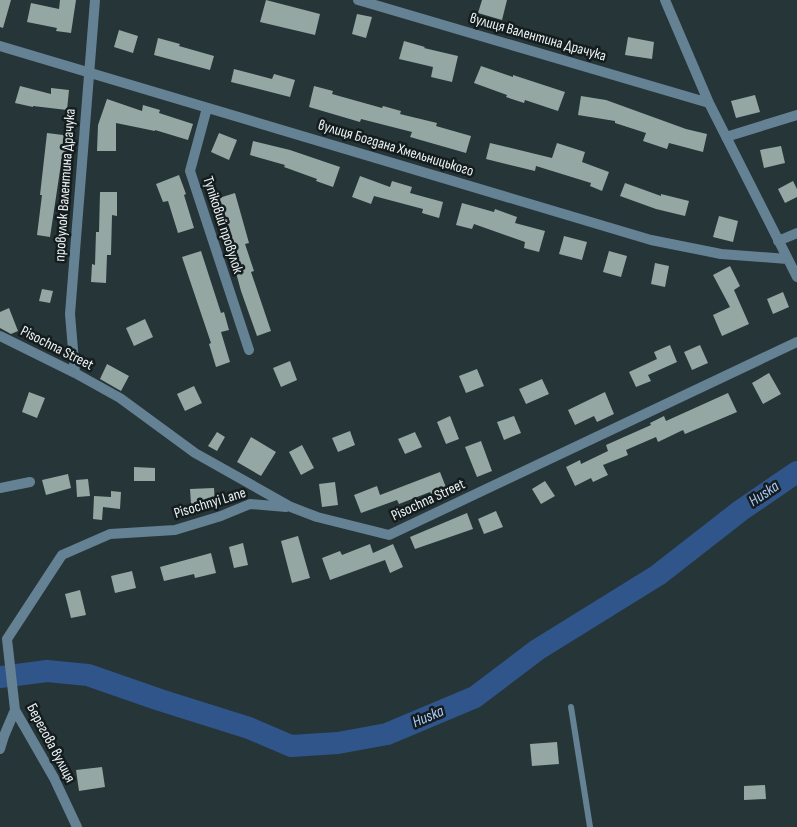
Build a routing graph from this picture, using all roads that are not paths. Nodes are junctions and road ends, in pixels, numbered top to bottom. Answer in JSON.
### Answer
{"nodes":[{"id":1,"x":95,"y":0,"type":"edge"},
{"id":2,"x":358,"y":0,"type":"edge"},
{"id":3,"x":665,"y":0,"type":"edge"},
{"id":4,"x":0,"y":46,"type":"edge"},
{"id":5,"x":89,"y":72,"type":"junction"},
{"id":6,"x":709,"y":102,"type":"junction"},
{"id":7,"x":207,"y":108,"type":"junction"},
{"id":8,"x":797,"y":115,"type":"edge"},
{"id":9,"x":726,"y":137,"type":"junction"},
{"id":10,"x":797,"y":233,"type":"edge"},
{"id":11,"x":778,"y":241,"type":"junction"},
{"id":12,"x":787,"y":259,"type":"junction"},
{"id":13,"x":797,"y":276,"type":"edge"},
{"id":14,"x":0,"y":336,"type":"edge"},
{"id":15,"x":797,"y":342,"type":"edge"},
{"id":16,"x":250,"y":350,"type":"dead end"},
{"id":17,"x":75,"y":373,"type":"junction"},
{"id":18,"x":30,"y":482,"type":"dead end"},
{"id":19,"x":0,"y":488,"type":"edge"},
{"id":20,"x":291,"y":507,"type":"junction"},
{"id":21,"x":3,"y":639,"type":"edge"},
{"id":22,"x":571,"y":707,"type":"dead end"},
{"id":23,"x":15,"y":710,"type":"junction"},
{"id":24,"x":2,"y":734,"type":"edge"},
{"id":25,"x":0,"y":749,"type":"edge"},
{"id":26,"x":77,"y":827,"type":"edge"},
{"id":27,"x":590,"y":827,"type":"edge"}],
"edges":[{"from":1,"to":5,"type":"street","name":"провулок Валентина Драчука"},
{"from":2,"to":6,"type":"street","name":"вулиця Валентина Драчука"},
{"from":3,"to":6,"type":"street"},
{"from":4,"to":5,"type":"street","name":"вулиця Богдана Хмельницького"},
{"from":5,"to":7,"type":"street","name":"вулиця Богдана Хмельницького"},
{"from":5,"to":17,"type":"street","name":"провулок Валентина Драчука"},
{"from":6,"to":9,"type":"street"},
{"from":7,"to":12,"type":"street","name":"вулиця Богдана Хмельницького"},
{"from":7,"to":16,"type":"street","name":"Тупіковий провулок"},
{"from":8,"to":9,"type":"street"},
{"from":9,"to":11,"type":"street"},
{"from":10,"to":11,"type":"street"},
{"from":11,"to":12,"type":"street"},
{"from":12,"to":13,"type":"street"},
{"from":14,"to":17,"type":"street","name":"Pisochna Street"},
{"from":15,"to":20,"type":"street","name":"Pisochna Street"},
{"from":17,"to":20,"type":"street","name":"Pisochna Street"},
{"from":18,"to":19,"type":"street"},
{"from":20,"to":21,"type":"street","name":"Pisochnyi Lane"},
{"from":21,"to":23,"type":"street","name":"Берегова вулиця"},
{"from":22,"to":27,"type":"lane"},
{"from":23,"to":24,"type":"street"},
{"from":23,"to":26,"type":"street","name":"Берегова вулиця"},
{"from":24,"to":25,"type":"street"}]}
